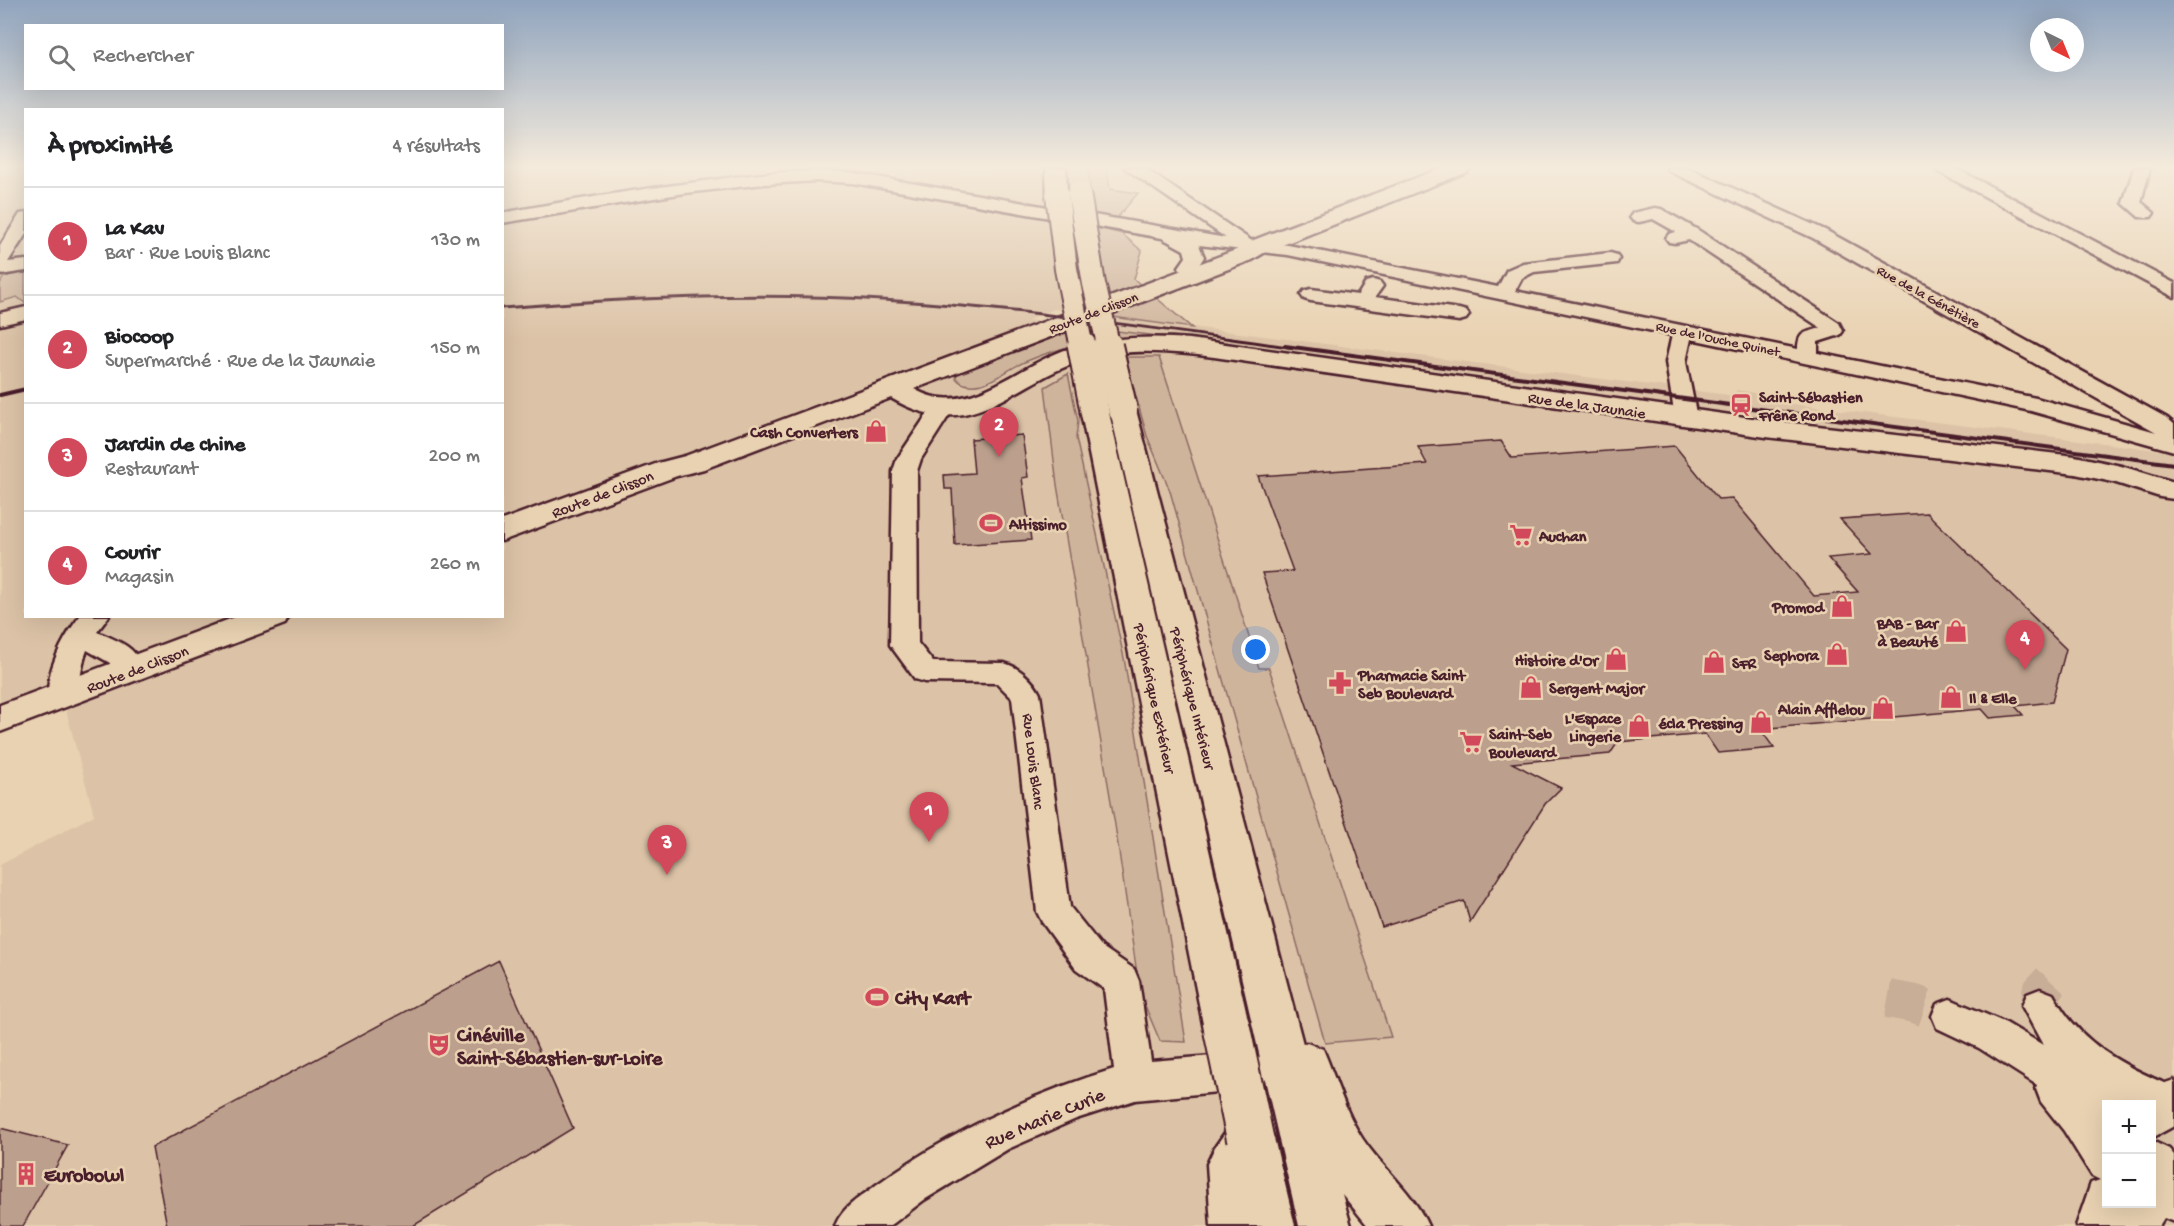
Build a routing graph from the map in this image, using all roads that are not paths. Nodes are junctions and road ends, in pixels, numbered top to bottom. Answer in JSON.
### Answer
{"nodes":[{"id":1,"x":22,"y":225,"type":"edge"},
{"id":2,"x":1069,"y":225,"type":"edge"},
{"id":3,"x":1120,"y":225,"type":"edge"},
{"id":4,"x":1220,"y":225,"type":"edge"},
{"id":5,"x":1313,"y":225,"type":"edge"},
{"id":6,"x":1670,"y":225,"type":"edge"},
{"id":7,"x":1800,"y":225,"type":"edge"},
{"id":8,"x":2050,"y":225,"type":"edge"},
{"id":9,"x":1152,"y":231,"type":"junction"},
{"id":10,"x":1259,"y":246,"type":"junction"},
{"id":11,"x":1610,"y":259,"type":"dead end"},
{"id":12,"x":0,"y":261,"type":"edge"},
{"id":13,"x":24,"y":265,"type":"edge"},
{"id":14,"x":1188,"y":267,"type":"junction"},
{"id":15,"x":0,"y":269,"type":"edge"},
{"id":16,"x":1383,"y":269,"type":"junction"},
{"id":17,"x":2174,"y":291,"type":"edge"},
{"id":18,"x":1504,"y":294,"type":"junction"},
{"id":19,"x":1311,"y":295,"type":"dead end"},
{"id":20,"x":1363,"y":301,"type":"junction"},
{"id":21,"x":24,"y":313,"type":"edge"},
{"id":22,"x":1459,"y":315,"type":"dead end"},
{"id":23,"x":0,"y":319,"type":"edge"},
{"id":24,"x":1683,"y":331,"type":"junction"},
{"id":25,"x":1808,"y":356,"type":"junction"},
{"id":26,"x":903,"y":382,"type":"junction"},
{"id":27,"x":998,"y":390,"type":"junction"},
{"id":28,"x":942,"y":409,"type":"junction"},
{"id":29,"x":1109,"y":412,"type":"junction"},
{"id":30,"x":1686,"y":418,"type":"junction"},
{"id":31,"x":2174,"y":439,"type":"edge"},
{"id":32,"x":2174,"y":444,"type":"edge"},
{"id":33,"x":2173,"y":493,"type":"edge"},
{"id":34,"x":504,"y":530,"type":"edge"},
{"id":35,"x":268,"y":618,"type":"edge"},
{"id":36,"x":88,"y":626,"type":"edge"},
{"id":37,"x":125,"y":672,"type":"junction"},
{"id":38,"x":62,"y":696,"type":"junction"},
{"id":39,"x":0,"y":719,"type":"edge"},
{"id":40,"x":2040,"y":1006,"type":"dead end"},
{"id":41,"x":1950,"y":1016,"type":"tunnel mouth"},
{"id":42,"x":2011,"y":1047,"type":"junction"},
{"id":43,"x":1254,"y":1070,"type":"dead end"},
{"id":44,"x":1135,"y":1081,"type":"junction"},
{"id":45,"x":1307,"y":1107,"type":"junction"},
{"id":46,"x":2165,"y":1107,"type":"edge"},
{"id":47,"x":2102,"y":1113,"type":"edge"},
{"id":48,"x":1250,"y":1138,"type":"junction"},
{"id":49,"x":2102,"y":1156,"type":"edge"},
{"id":50,"x":2103,"y":1208,"type":"edge"},
{"id":51,"x":2140,"y":1208,"type":"edge"},
{"id":52,"x":856,"y":1226,"type":"edge"},
{"id":53,"x":1237,"y":1226,"type":"edge"},
{"id":54,"x":1269,"y":1226,"type":"edge"},
{"id":55,"x":1325,"y":1226,"type":"edge"},
{"id":56,"x":1402,"y":1226,"type":"edge"},
{"id":57,"x":2097,"y":1226,"type":"edge"},
{"id":58,"x":2130,"y":1226,"type":"edge"}],
"edges":[{"from":1,"to":12,"type":"street"},
{"from":2,"to":29,"type":"main road","name":"Périphérique Extérieur","bridge":true},
{"from":3,"to":9,"type":"street"},
{"from":4,"to":10,"type":"street"},
{"from":5,"to":10,"type":"main road","name":"Route de Clisson"},
{"from":6,"to":25,"type":"street"},
{"from":7,"to":31,"type":"street","name":"Rue de la Génêtière"},
{"from":8,"to":17,"type":"street"},
{"from":9,"to":10,"type":"street"},
{"from":9,"to":14,"type":"street"},
{"from":10,"to":14,"type":"main road","name":"Route de Clisson"},
{"from":10,"to":16,"type":"street","name":"Rue de l'Ouche Quinet"},
{"from":10,"to":26,"type":"main road","name":"Route de Clisson"},
{"from":11,"to":18,"type":"street"},
{"from":13,"to":15,"type":"street"},
{"from":14,"to":26,"type":"main road","name":"Route de Clisson"},
{"from":16,"to":18,"type":"street","name":"Rue de l'Ouche Quinet"},
{"from":16,"to":20,"type":"street"},
{"from":18,"to":24,"type":"street","name":"Rue de l'Ouche Quinet"},
{"from":19,"to":20,"type":"street"},
{"from":20,"to":22,"type":"street"},
{"from":21,"to":23,"type":"street"},
{"from":24,"to":25,"type":"street","name":"Rue de l'Ouche Quinet"},
{"from":24,"to":30,"type":"street"},
{"from":25,"to":32,"type":"street","name":"Rue de l'Ouche Quinet"},
{"from":26,"to":27,"type":"main road","name":"Rue de la Jaunaie"},
{"from":26,"to":28,"type":"main road","name":"Rue de la Jaunaie"},
{"from":26,"to":34,"type":"main road","name":"Route de Clisson"},
{"from":27,"to":28,"type":"main road","name":"Rue de la Jaunaie"},
{"from":27,"to":30,"type":"main road","name":"Rue de la Jaunaie"},
{"from":28,"to":44,"type":"street","name":"Rue Louis Blanc"},
{"from":29,"to":45,"type":"main road","name":"Périphérique Intérieur"},
{"from":29,"to":48,"type":"main road","name":"Périphérique Extérieur","bridge":true},
{"from":30,"to":33,"type":"main road","name":"Rue de la Jaunaie"},
{"from":35,"to":37,"type":"main road","name":"Route de Clisson"},
{"from":36,"to":37,"type":"street"},
{"from":36,"to":38,"type":"street"},
{"from":37,"to":38,"type":"main road","name":"Route de Clisson"},
{"from":38,"to":39,"type":"main road","name":"Route de Clisson"},
{"from":40,"to":46,"type":"street"},
{"from":41,"to":42,"type":"street"},
{"from":42,"to":47,"type":"street"},
{"from":42,"to":49,"type":"street"},
{"from":43,"to":44,"type":"street","name":"Rue Marie Curie"},
{"from":44,"to":52,"type":"street","name":"Rue Marie Curie"},
{"from":45,"to":55,"type":"main road","name":"Périphérique Intérieur"},
{"from":45,"to":56,"type":"main road"},
{"from":48,"to":53,"type":"main road"},
{"from":48,"to":54,"type":"main road","name":"Périphérique Extérieur"},
{"from":50,"to":57,"type":"street"},
{"from":51,"to":58,"type":"main road"}]}
